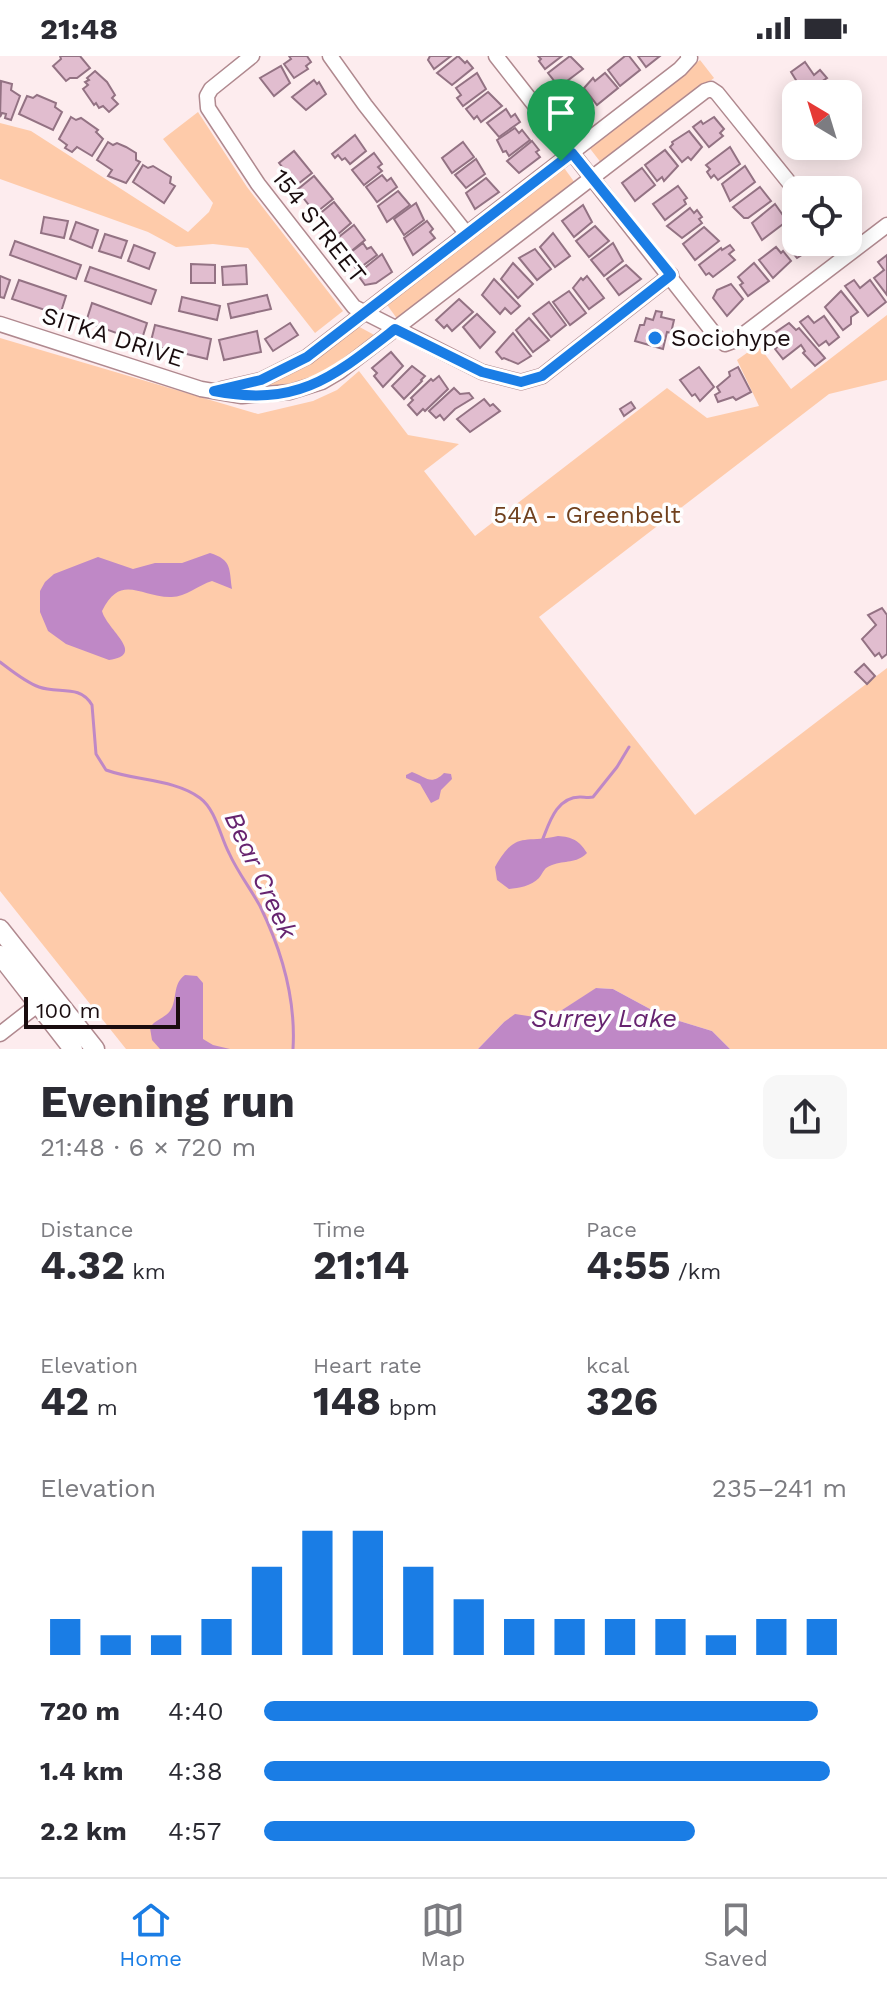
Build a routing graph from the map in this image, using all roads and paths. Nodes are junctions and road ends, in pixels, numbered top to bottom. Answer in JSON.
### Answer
{"nodes":[{"id":1,"x":252,"y":56,"type":"edge"},
{"id":2,"x":330,"y":56,"type":"edge"},
{"id":3,"x":496,"y":56,"type":"edge"},
{"id":4,"x":689,"y":57,"type":"edge"},
{"id":5,"x":572,"y":153,"type":"junction"},
{"id":6,"x":592,"y":176,"type":"junction"},
{"id":7,"x":784,"y":176,"type":"edge"},
{"id":8,"x":887,"y":225,"type":"edge"},
{"id":9,"x":466,"y":233,"type":"junction"},
{"id":10,"x":862,"y":238,"type":"edge"},
{"id":11,"x":834,"y":256,"type":"edge"},
{"id":12,"x":671,"y":275,"type":"junction"},
{"id":13,"x":362,"y":312,"type":"junction"},
{"id":14,"x":0,"y":324,"type":"edge"},
{"id":15,"x":395,"y":329,"type":"junction"},
{"id":16,"x":214,"y":391,"type":"junction"},
{"id":17,"x":0,"y":929,"type":"edge"},
{"id":18,"x":0,"y":955,"type":"edge"},
{"id":19,"x":45,"y":999,"type":"junction"},
{"id":20,"x":0,"y":1034,"type":"edge"},
{"id":21,"x":73,"y":1049,"type":"edge"},
{"id":22,"x":95,"y":1049,"type":"edge"}],
"edges":[{"from":1,"to":13,"type":"street","name":"154 STREET"},
{"from":2,"to":9,"type":"street"},
{"from":3,"to":5,"type":"street"},
{"from":4,"to":5,"type":"street"},
{"from":5,"to":6,"type":"street"},
{"from":5,"to":9,"type":"street"},
{"from":6,"to":7,"type":"street","name":"SITKA DRIVE"},
{"from":6,"to":12,"type":"street"},
{"from":6,"to":15,"type":"street","name":"SITKA DRIVE"},
{"from":8,"to":10,"type":"street"},
{"from":9,"to":13,"type":"street"},
{"from":11,"to":12,"type":"street"},
{"from":12,"to":15,"type":"street","name":"154 STREET"},
{"from":13,"to":15,"type":"street","name":"154 STREET"},
{"from":13,"to":16,"type":"street"},
{"from":14,"to":16,"type":"street","name":"SITKA DRIVE"},
{"from":15,"to":16,"type":"street","name":"SITKA DRIVE"},
{"from":17,"to":19,"type":"main road"},
{"from":18,"to":19,"type":"main road"},
{"from":19,"to":20,"type":"street"},
{"from":19,"to":21,"type":"main road"},
{"from":19,"to":22,"type":"main road"}]}
